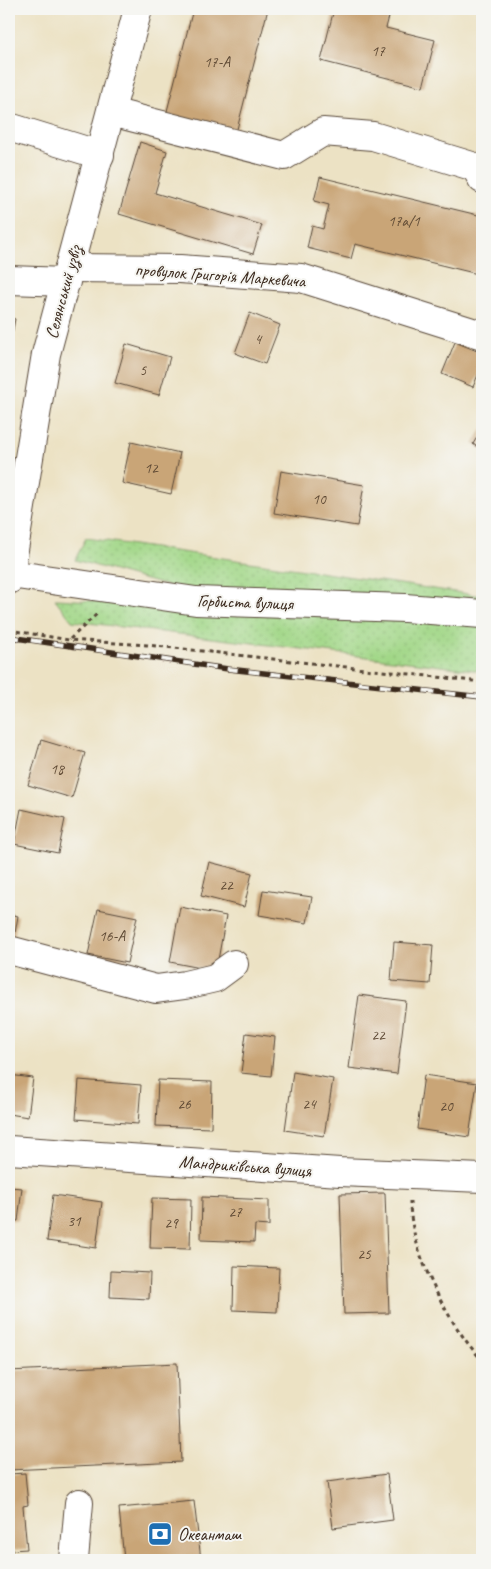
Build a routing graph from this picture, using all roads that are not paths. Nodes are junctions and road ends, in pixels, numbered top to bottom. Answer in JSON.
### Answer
{"nodes":[{"id":1,"x":138,"y":9,"type":"edge"},
{"id":2,"x":112,"y":112,"type":"junction"},
{"id":3,"x":9,"y":127,"type":"edge"},
{"id":4,"x":100,"y":155,"type":"junction"},
{"id":5,"x":482,"y":179,"type":"edge"},
{"id":6,"x":67,"y":275,"type":"junction"},
{"id":7,"x":9,"y":280,"type":"edge"},
{"id":8,"x":482,"y":335,"type":"edge"},
{"id":9,"x":9,"y":577,"type":"edge"},
{"id":10,"x":482,"y":614,"type":"edge"},
{"id":11,"x":9,"y":950,"type":"edge"},
{"id":12,"x":234,"y":964,"type":"dead end"},
{"id":13,"x":9,"y":1150,"type":"edge"},
{"id":14,"x":482,"y":1178,"type":"edge"},
{"id":15,"x":79,"y":1503,"type":"dead end"},
{"id":16,"x":74,"y":1560,"type":"edge"}],
"edges":[{"from":1,"to":2,"type":"street","name":"Селянський узвіз"},
{"from":2,"to":4,"type":"street","name":"Селянський узвіз"},
{"from":2,"to":5,"type":"street"},
{"from":3,"to":4,"type":"street"},
{"from":4,"to":6,"type":"street","name":"Селянський узвіз"},
{"from":6,"to":7,"type":"street","name":"провулок Григорія Маркевича"},
{"from":6,"to":8,"type":"street","name":"провулок Григорія Маркевича"},
{"from":6,"to":9,"type":"street","name":"Селянський узвіз"},
{"from":9,"to":10,"type":"street","name":"Горбиста вулиця"},
{"from":11,"to":12,"type":"street"},
{"from":13,"to":14,"type":"street","name":"Мандриківська вулиця"},
{"from":15,"to":16,"type":"street"}]}
